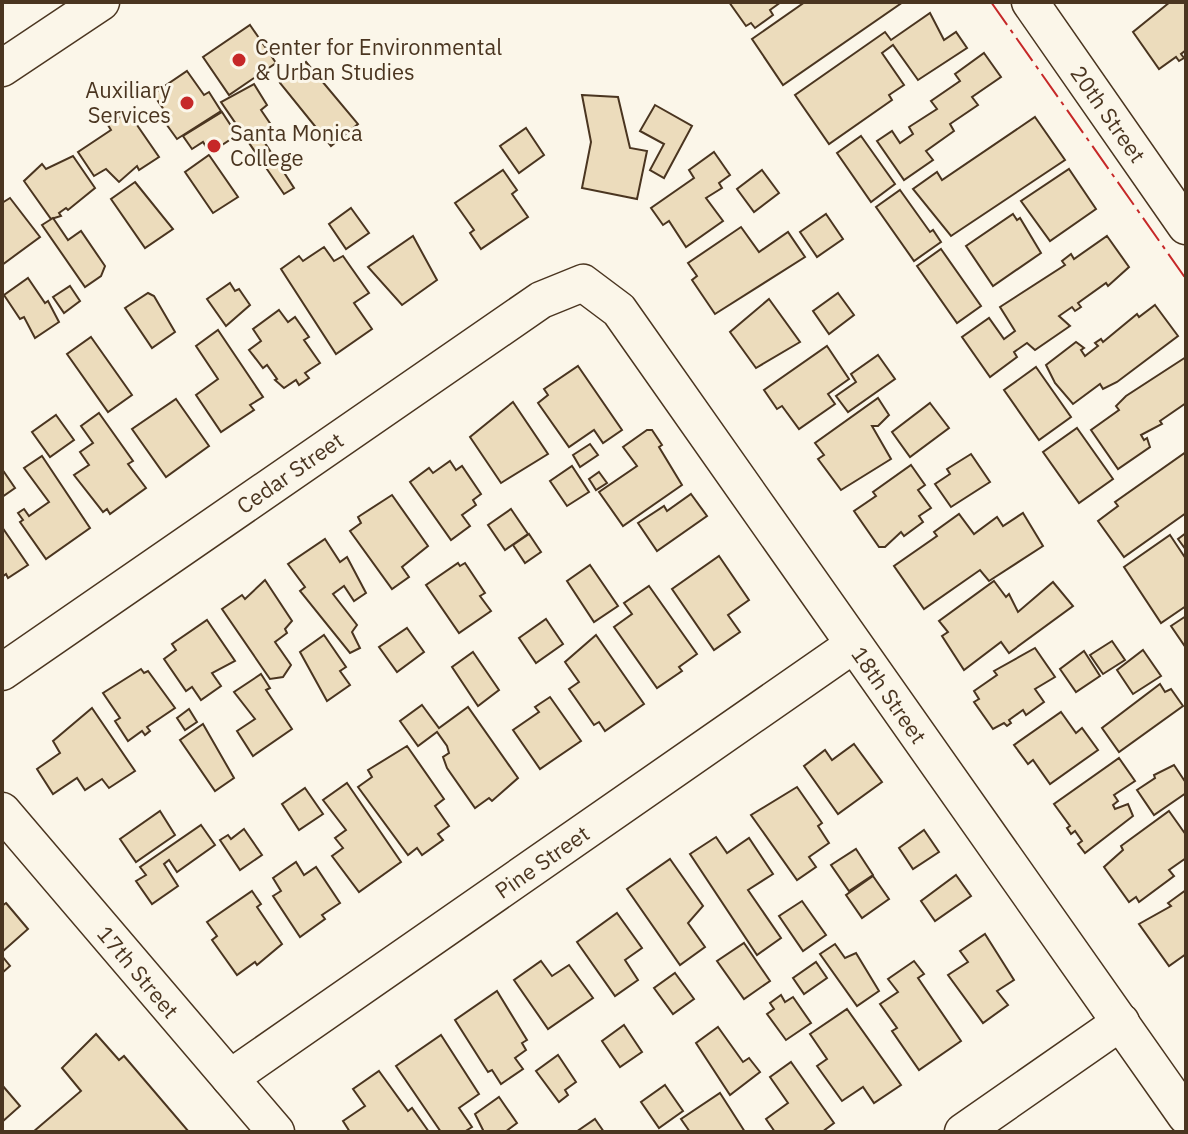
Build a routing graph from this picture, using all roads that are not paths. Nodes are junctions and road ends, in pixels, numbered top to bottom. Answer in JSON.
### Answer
{"nodes":[{"id":1,"x":101,"y":2,"type":"edge"},
{"id":2,"x":1030,"y":2,"type":"edge"},
{"id":3,"x":2,"y":68,"type":"edge"},
{"id":4,"x":1186,"y":226,"type":"edge"},
{"id":5,"x":583,"y":283,"type":"joint"},
{"id":6,"x":853,"y":645,"type":"junction"},
{"id":7,"x":2,"y":672,"type":"edge"},
{"id":8,"x":2,"y":811,"type":"edge"},
{"id":9,"x":1121,"y":1022,"type":"junction"},
{"id":10,"x":230,"y":1078,"type":"junction"},
{"id":11,"x":1186,"y":1116,"type":"edge"},
{"id":12,"x":276,"y":1132,"type":"edge"},
{"id":13,"x":963,"y":1132,"type":"edge"}],
"edges":[{"from":1,"to":3,"type":"street"},
{"from":2,"to":4,"type":"street","name":"20th Street"},
{"from":5,"to":6,"type":"street","name":"18th Street"},
{"from":5,"to":7,"type":"street","name":"Cedar Street"},
{"from":6,"to":9,"type":"street","name":"18th Street"},
{"from":6,"to":10,"type":"street","name":"Pine Street"},
{"from":8,"to":10,"type":"street","name":"17th Street"},
{"from":9,"to":11,"type":"street","name":"18th Street"},
{"from":9,"to":13,"type":"street"},
{"from":10,"to":12,"type":"street","name":"17th Street"}]}
